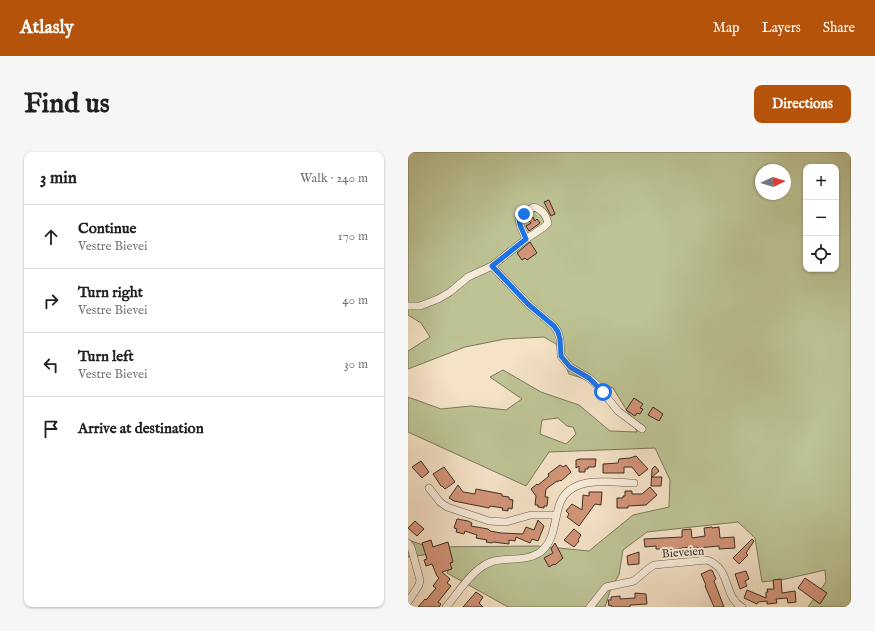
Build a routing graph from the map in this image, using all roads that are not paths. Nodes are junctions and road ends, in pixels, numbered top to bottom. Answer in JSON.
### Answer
{"nodes":[{"id":1,"x":526,"y":239,"type":"junction"},
{"id":2,"x":492,"y":266,"type":"junction"},
{"id":3,"x":408,"y":306,"type":"edge"},
{"id":4,"x":642,"y":429,"type":"dead end"},
{"id":5,"x":634,"y":483,"type":"dead end"},
{"id":6,"x":429,"y":488,"type":"dead end"},
{"id":7,"x":557,"y":515,"type":"junction"},
{"id":8,"x":408,"y":543,"type":"edge"},
{"id":9,"x":408,"y":602,"type":"edge"},
{"id":10,"x":446,"y":607,"type":"edge"},
{"id":11,"x":590,"y":607,"type":"edge"},
{"id":12,"x":742,"y":607,"type":"edge"}],
"edges":[{"from":1,"to":1,"type":"street"},
{"from":1,"to":2,"type":"street"},
{"from":2,"to":3,"type":"street"},
{"from":2,"to":4,"type":"street"},
{"from":5,"to":7,"type":"street"},
{"from":6,"to":7,"type":"street"},
{"from":7,"to":10,"type":"street"},
{"from":8,"to":9,"type":"street"},
{"from":11,"to":12,"type":"street","name":"Bieveien"}]}
